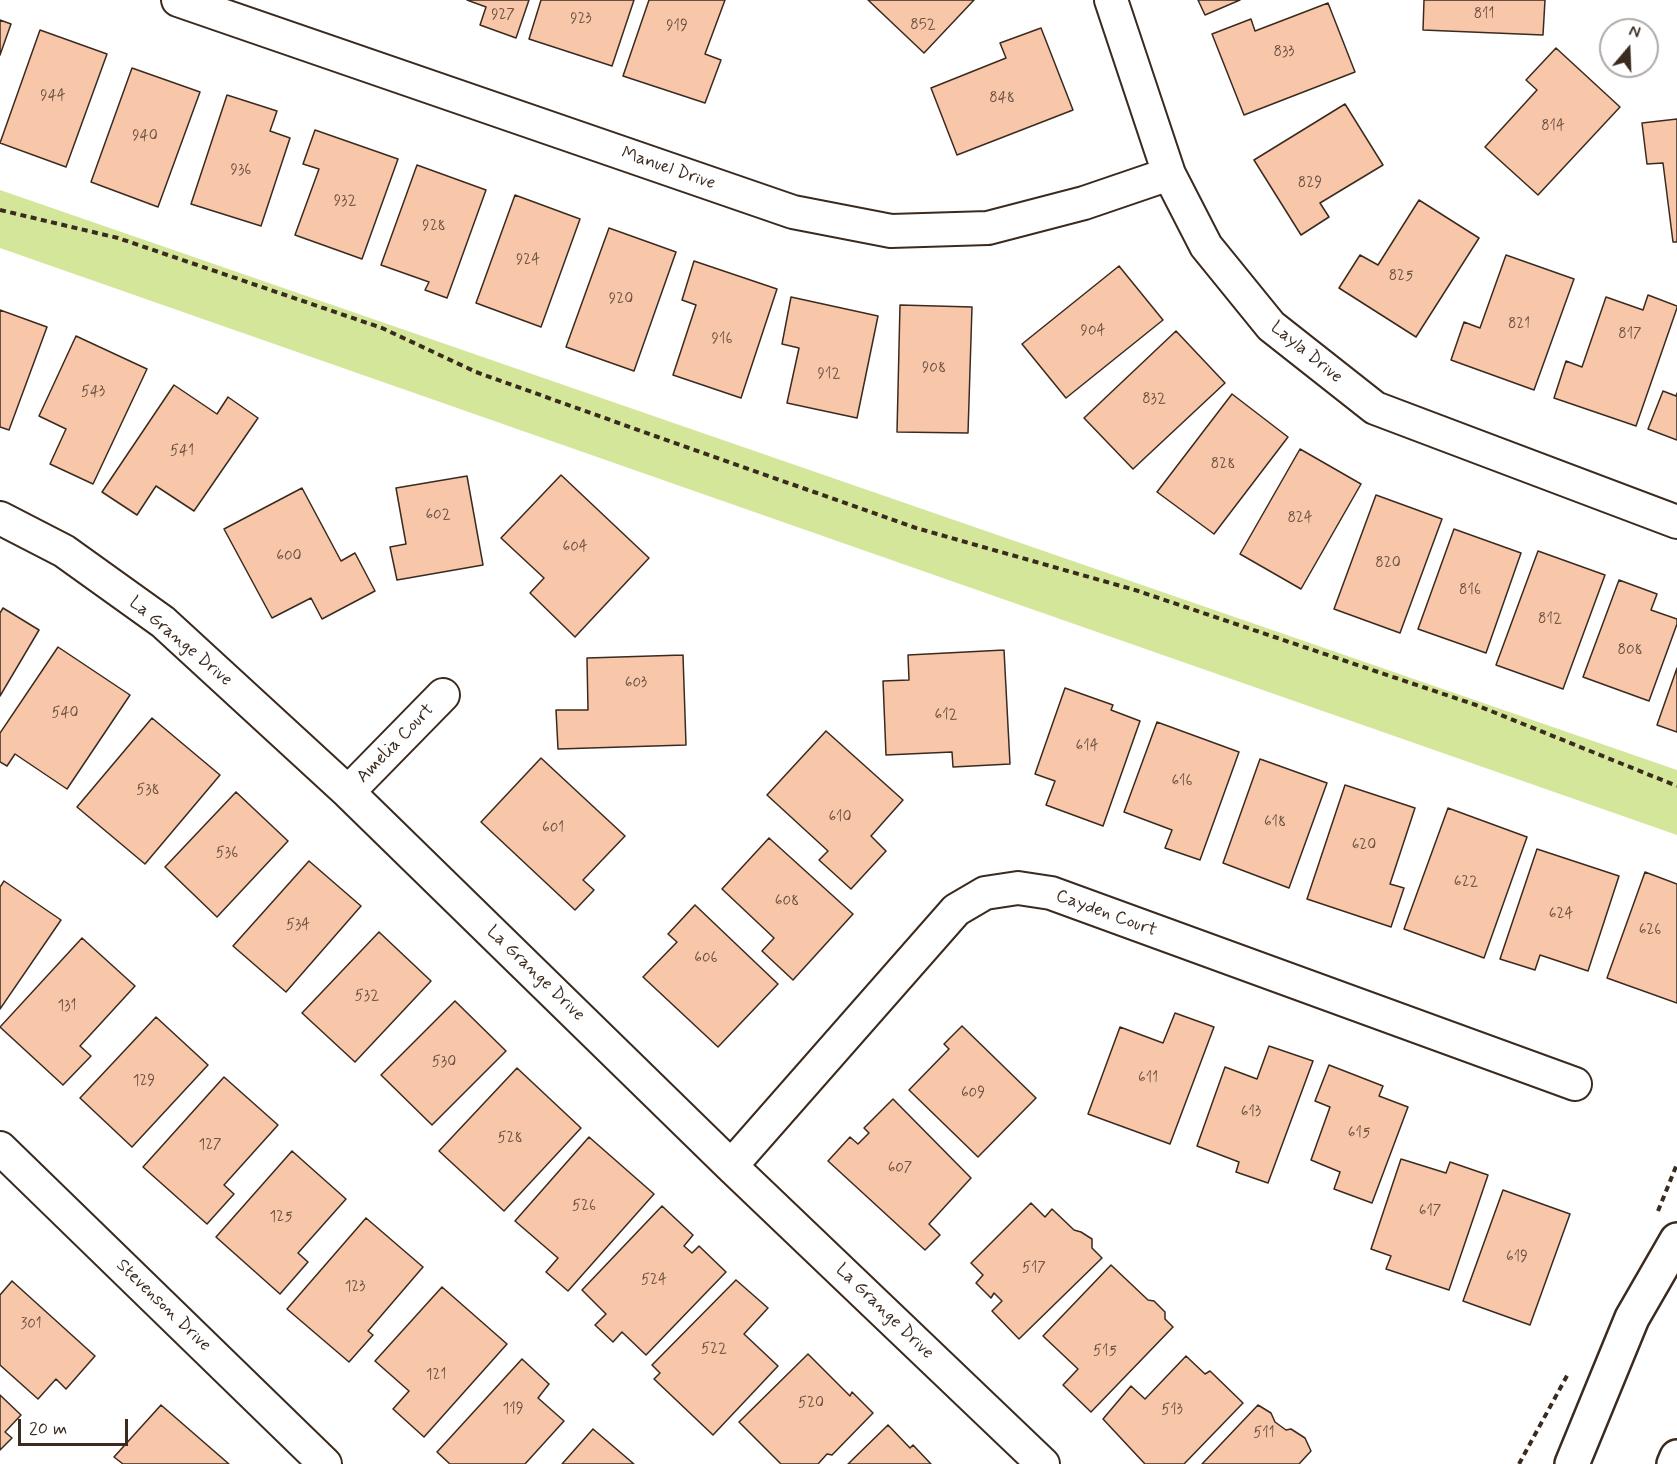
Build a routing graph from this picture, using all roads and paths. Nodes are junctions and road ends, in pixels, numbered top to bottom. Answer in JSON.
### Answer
{"nodes":[{"id":1,"x":178,"y":0,"type":"edge"},
{"id":2,"x":1111,"y":0,"type":"edge"},
{"id":3,"x":1169,"y":174,"type":"junction"},
{"id":4,"x":0,"y":210,"type":"edge"},
{"id":5,"x":0,"y":518,"type":"edge"},
{"id":6,"x":1677,"y":522,"type":"edge"},
{"id":7,"x":443,"y":695,"type":"dead end"},
{"id":8,"x":1677,"y":786,"type":"edge"},
{"id":9,"x":348,"y":792,"type":"junction"},
{"id":10,"x":1575,"y":1084,"type":"dead end"},
{"id":11,"x":6,"y":1165,"type":"edge"},
{"id":12,"x":731,"y":1166,"type":"junction"},
{"id":13,"x":1677,"y":1240,"type":"edge"},
{"id":14,"x":1677,"y":1457,"type":"edge"},
{"id":15,"x":325,"y":1464,"type":"edge"},
{"id":16,"x":1043,"y":1464,"type":"edge"},
{"id":17,"x":1572,"y":1464,"type":"edge"},
{"id":18,"x":1674,"y":1464,"type":"edge"}],
"edges":[{"from":1,"to":3,"type":"street","name":"Manuel Drive"},
{"from":2,"to":3,"type":"street","name":"Layla Drive"},
{"from":3,"to":6,"type":"street","name":"Layla Drive"},
{"from":4,"to":8,"type":"path"},
{"from":5,"to":9,"type":"street","name":"La Grange Drive"},
{"from":7,"to":9,"type":"street","name":"Amelia Court"},
{"from":9,"to":12,"type":"street","name":"La Grange Drive"},
{"from":10,"to":12,"type":"street","name":"Cayden Court"},
{"from":11,"to":15,"type":"street","name":"Stevenson Drive"},
{"from":12,"to":16,"type":"street","name":"La Grange Drive"},
{"from":13,"to":17,"type":"street"},
{"from":14,"to":18,"type":"street"}]}
